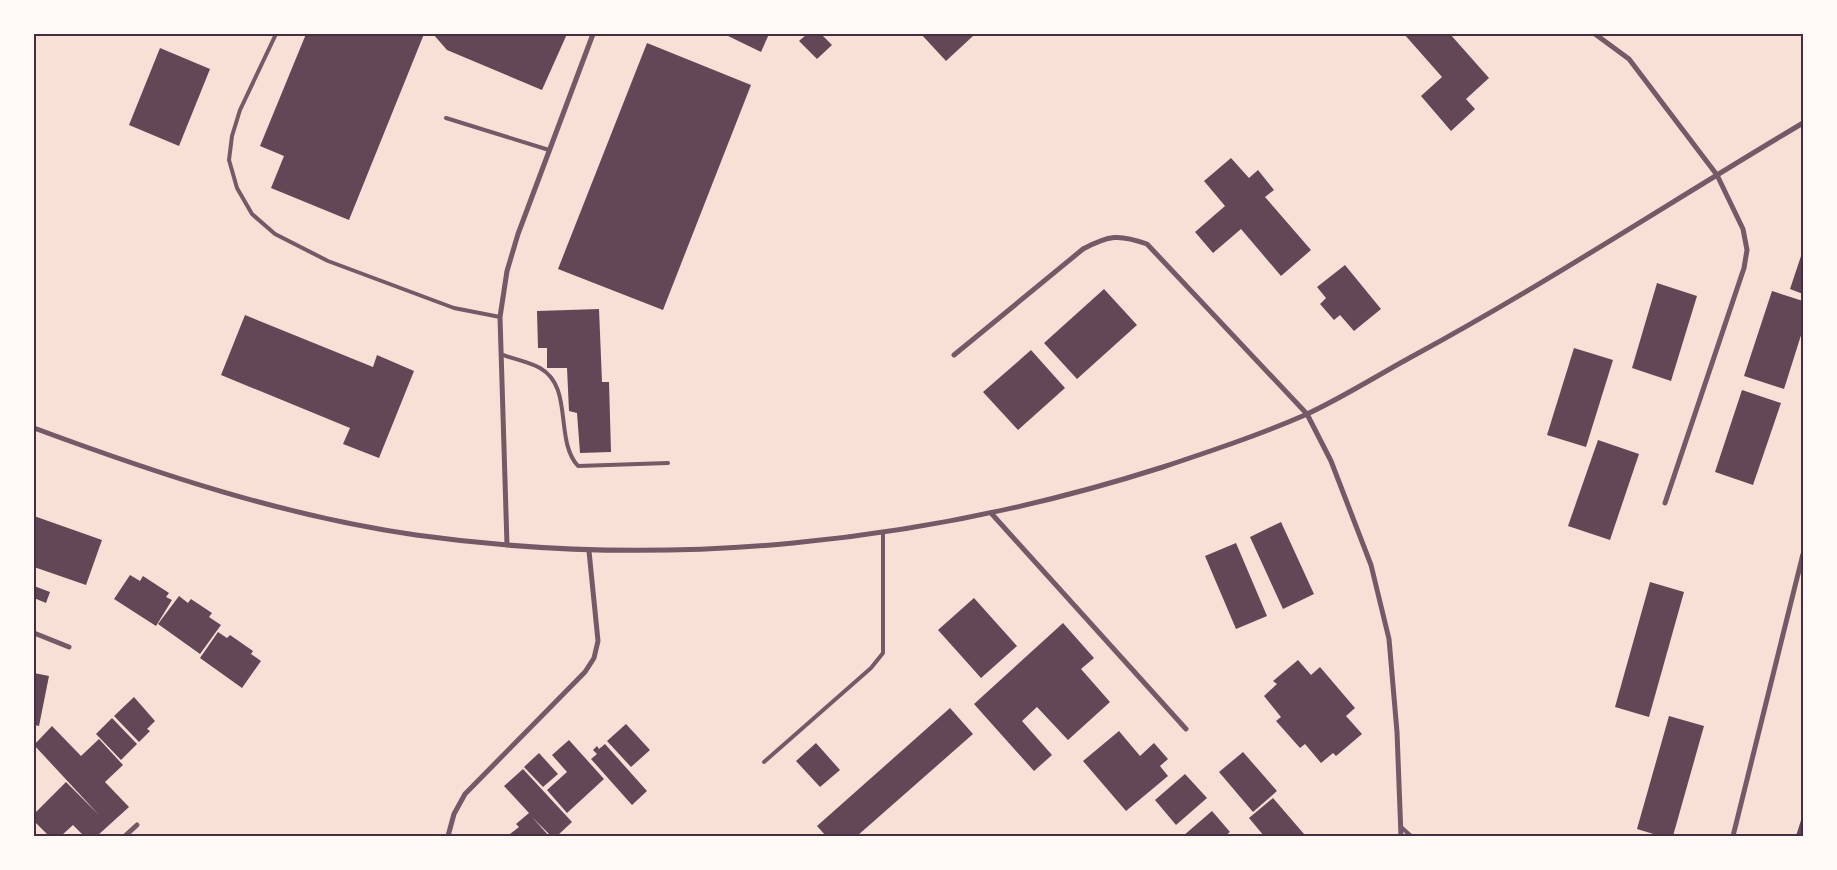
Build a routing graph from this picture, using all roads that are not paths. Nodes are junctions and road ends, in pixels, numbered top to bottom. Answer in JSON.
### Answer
{"nodes":[{"id":1,"x":276,"y":34,"type":"edge"},
{"id":2,"x":593,"y":34,"type":"edge"},
{"id":3,"x":1595,"y":34,"type":"edge"},
{"id":4,"x":446,"y":118,"type":"dead end"},
{"id":5,"x":1803,"y":123,"type":"edge"},
{"id":6,"x":549,"y":150,"type":"junction"},
{"id":7,"x":1717,"y":174,"type":"junction"},
{"id":8,"x":500,"y":317,"type":"junction"},
{"id":9,"x":954,"y":354,"type":"dead end"},
{"id":10,"x":502,"y":355,"type":"junction"},
{"id":11,"x":1307,"y":414,"type":"junction"},
{"id":12,"x":34,"y":428,"type":"edge"},
{"id":13,"x":668,"y":463,"type":"dead end"},
{"id":14,"x":1665,"y":503,"type":"dead end"},
{"id":15,"x":991,"y":513,"type":"junction"},
{"id":16,"x":883,"y":533,"type":"junction"},
{"id":17,"x":507,"y":545,"type":"junction"},
{"id":18,"x":589,"y":552,"type":"junction"},
{"id":19,"x":1803,"y":554,"type":"edge"},
{"id":20,"x":34,"y":633,"type":"edge"},
{"id":21,"x":69,"y":648,"type":"dead end"},
{"id":22,"x":1186,"y":729,"type":"dead end"},
{"id":23,"x":764,"y":762,"type":"dead end"},
{"id":24,"x":137,"y":824,"type":"dead end"},
{"id":25,"x":1401,"y":827,"type":"junction"},
{"id":26,"x":124,"y":836,"type":"edge"},
{"id":27,"x":448,"y":836,"type":"edge"},
{"id":28,"x":1401,"y":836,"type":"edge"},
{"id":29,"x":1411,"y":836,"type":"edge"},
{"id":30,"x":1734,"y":836,"type":"edge"}],
"edges":[{"from":1,"to":8,"type":"lane"},
{"from":2,"to":6,"type":"street"},
{"from":3,"to":7,"type":"street"},
{"from":4,"to":6,"type":"lane"},
{"from":5,"to":7,"type":"street"},
{"from":6,"to":8,"type":"street"},
{"from":7,"to":11,"type":"street"},
{"from":7,"to":14,"type":"street"},
{"from":8,"to":10,"type":"street"},
{"from":9,"to":11,"type":"street"},
{"from":10,"to":13,"type":"lane"},
{"from":10,"to":17,"type":"street"},
{"from":11,"to":15,"type":"street"},
{"from":11,"to":25,"type":"street"},
{"from":12,"to":17,"type":"street"},
{"from":15,"to":16,"type":"street"},
{"from":15,"to":22,"type":"street"},
{"from":16,"to":18,"type":"street"},
{"from":16,"to":23,"type":"lane"},
{"from":17,"to":18,"type":"street"},
{"from":18,"to":27,"type":"street"},
{"from":19,"to":30,"type":"street"},
{"from":20,"to":21,"type":"street"},
{"from":24,"to":26,"type":"street"},
{"from":25,"to":28,"type":"street"},
{"from":25,"to":29,"type":"lane"}]}
